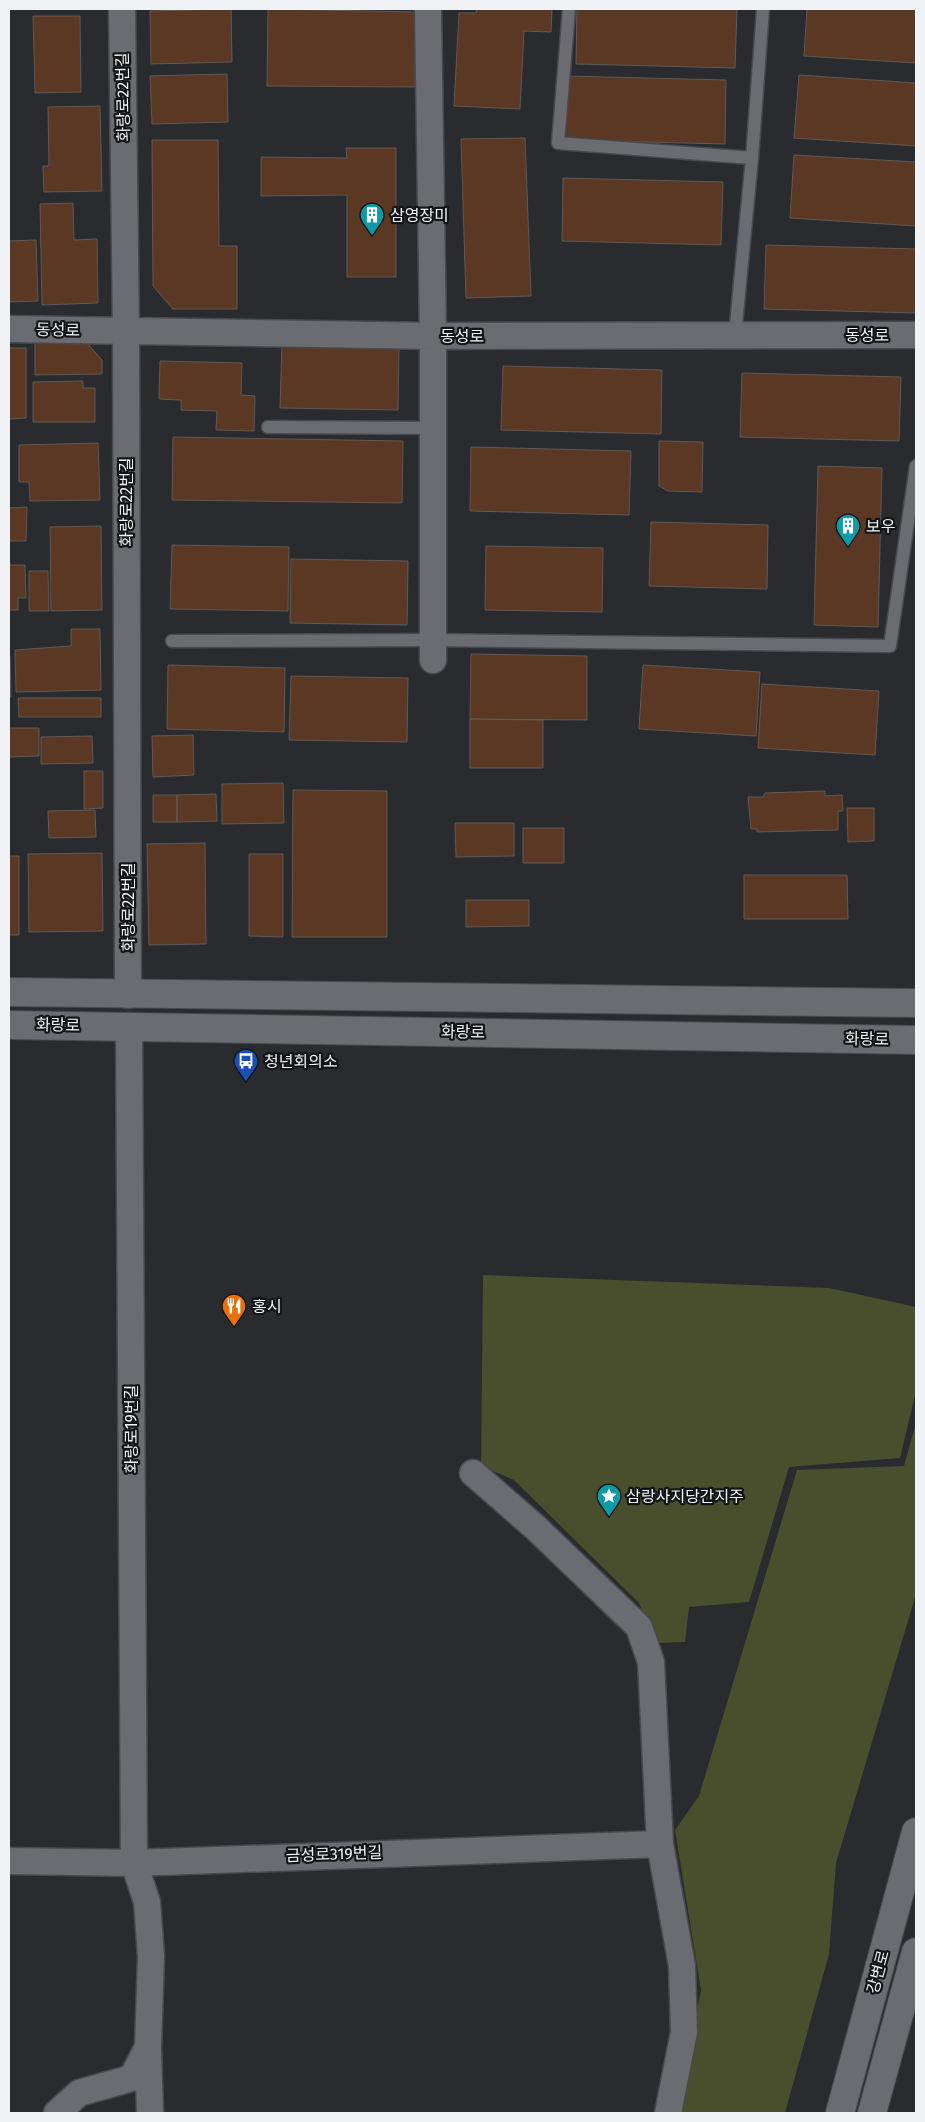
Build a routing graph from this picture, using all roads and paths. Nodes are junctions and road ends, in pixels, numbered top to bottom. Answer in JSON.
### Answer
{"nodes":[{"id":1,"x":122,"y":9,"type":"edge"},
{"id":2,"x":428,"y":9,"type":"edge"},
{"id":3,"x":569,"y":9,"type":"edge"},
{"id":4,"x":763,"y":9,"type":"edge"},
{"id":5,"x":752,"y":158,"type":"junction"},
{"id":6,"x":9,"y":329,"type":"edge"},
{"id":7,"x":126,"y":332,"type":"junction"},
{"id":8,"x":916,"y":335,"type":"edge"},
{"id":9,"x":433,"y":336,"type":"junction"},
{"id":10,"x":735,"y":336,"type":"junction"},
{"id":11,"x":268,"y":426,"type":"dead end"},
{"id":12,"x":433,"y":428,"type":"junction"},
{"id":13,"x":916,"y":466,"type":"edge"},
{"id":14,"x":172,"y":641,"type":"dead end"},
{"id":15,"x":433,"y":650,"type":"junction"},
{"id":16,"x":916,"y":985,"type":"edge"},
{"id":17,"x":9,"y":992,"type":"edge"},
{"id":18,"x":128,"y":995,"type":"junction"},
{"id":19,"x":829,"y":1002,"type":"junction"},
{"id":20,"x":916,"y":1003,"type":"edge"},
{"id":21,"x":9,"y":1025,"type":"edge"},
{"id":22,"x":128,"y":1026,"type":"junction"},
{"id":23,"x":872,"y":1039,"type":"junction"},
{"id":24,"x":916,"y":1040,"type":"edge"},
{"id":25,"x":916,"y":1047,"type":"edge"},
{"id":26,"x":473,"y":1473,"type":"dead end"},
{"id":27,"x":916,"y":1832,"type":"edge"},
{"id":28,"x":660,"y":1844,"type":"junction"},
{"id":29,"x":9,"y":1861,"type":"edge"},
{"id":30,"x":134,"y":1863,"type":"junction"},
{"id":31,"x":916,"y":1952,"type":"edge"},
{"id":32,"x":148,"y":2047,"type":"junction"},
{"id":33,"x":57,"y":2113,"type":"edge"},
{"id":34,"x":150,"y":2113,"type":"edge"},
{"id":35,"x":668,"y":2113,"type":"edge"},
{"id":36,"x":840,"y":2113,"type":"edge"},
{"id":37,"x":872,"y":2113,"type":"edge"}],
"edges":[{"from":1,"to":7,"type":"street","name":"화랑로22번길"},
{"from":2,"to":9,"type":"street"},
{"from":3,"to":5,"type":"lane"},
{"from":4,"to":5,"type":"lane"},
{"from":5,"to":10,"type":"lane"},
{"from":6,"to":7,"type":"street","name":"동성로"},
{"from":7,"to":9,"type":"street","name":"동성로"},
{"from":7,"to":18,"type":"street","name":"화랑로22번길"},
{"from":8,"to":10,"type":"street","name":"동성로"},
{"from":9,"to":10,"type":"street","name":"동성로"},
{"from":9,"to":12,"type":"street"},
{"from":11,"to":12,"type":"lane"},
{"from":12,"to":15,"type":"street"},
{"from":13,"to":15,"type":"lane"},
{"from":14,"to":15,"type":"lane"},
{"from":16,"to":19,"type":"street"},
{"from":17,"to":18,"type":"street","name":"화랑로"},
{"from":18,"to":19,"type":"street","name":"화랑로"},
{"from":18,"to":22,"type":"street","name":"화랑로19번길"},
{"from":19,"to":20,"type":"street","name":"화랑로"},
{"from":21,"to":22,"type":"street","name":"화랑로"},
{"from":22,"to":23,"type":"street","name":"화랑로"},
{"from":22,"to":30,"type":"street","name":"화랑로19번길"},
{"from":23,"to":24,"type":"street","name":"화랑로"},
{"from":23,"to":25,"type":"street"},
{"from":26,"to":28,"type":"street"},
{"from":27,"to":36,"type":"street","name":"강변로"},
{"from":28,"to":30,"type":"street","name":"금성로319번길"},
{"from":28,"to":35,"type":"street"},
{"from":29,"to":30,"type":"street","name":"금성로319번길"},
{"from":30,"to":32,"type":"street","name":"화랑로19번길"},
{"from":31,"to":37,"type":"street","name":"강변로"},
{"from":32,"to":33,"type":"street"},
{"from":32,"to":34,"type":"street","name":"화랑로19번길"}]}
